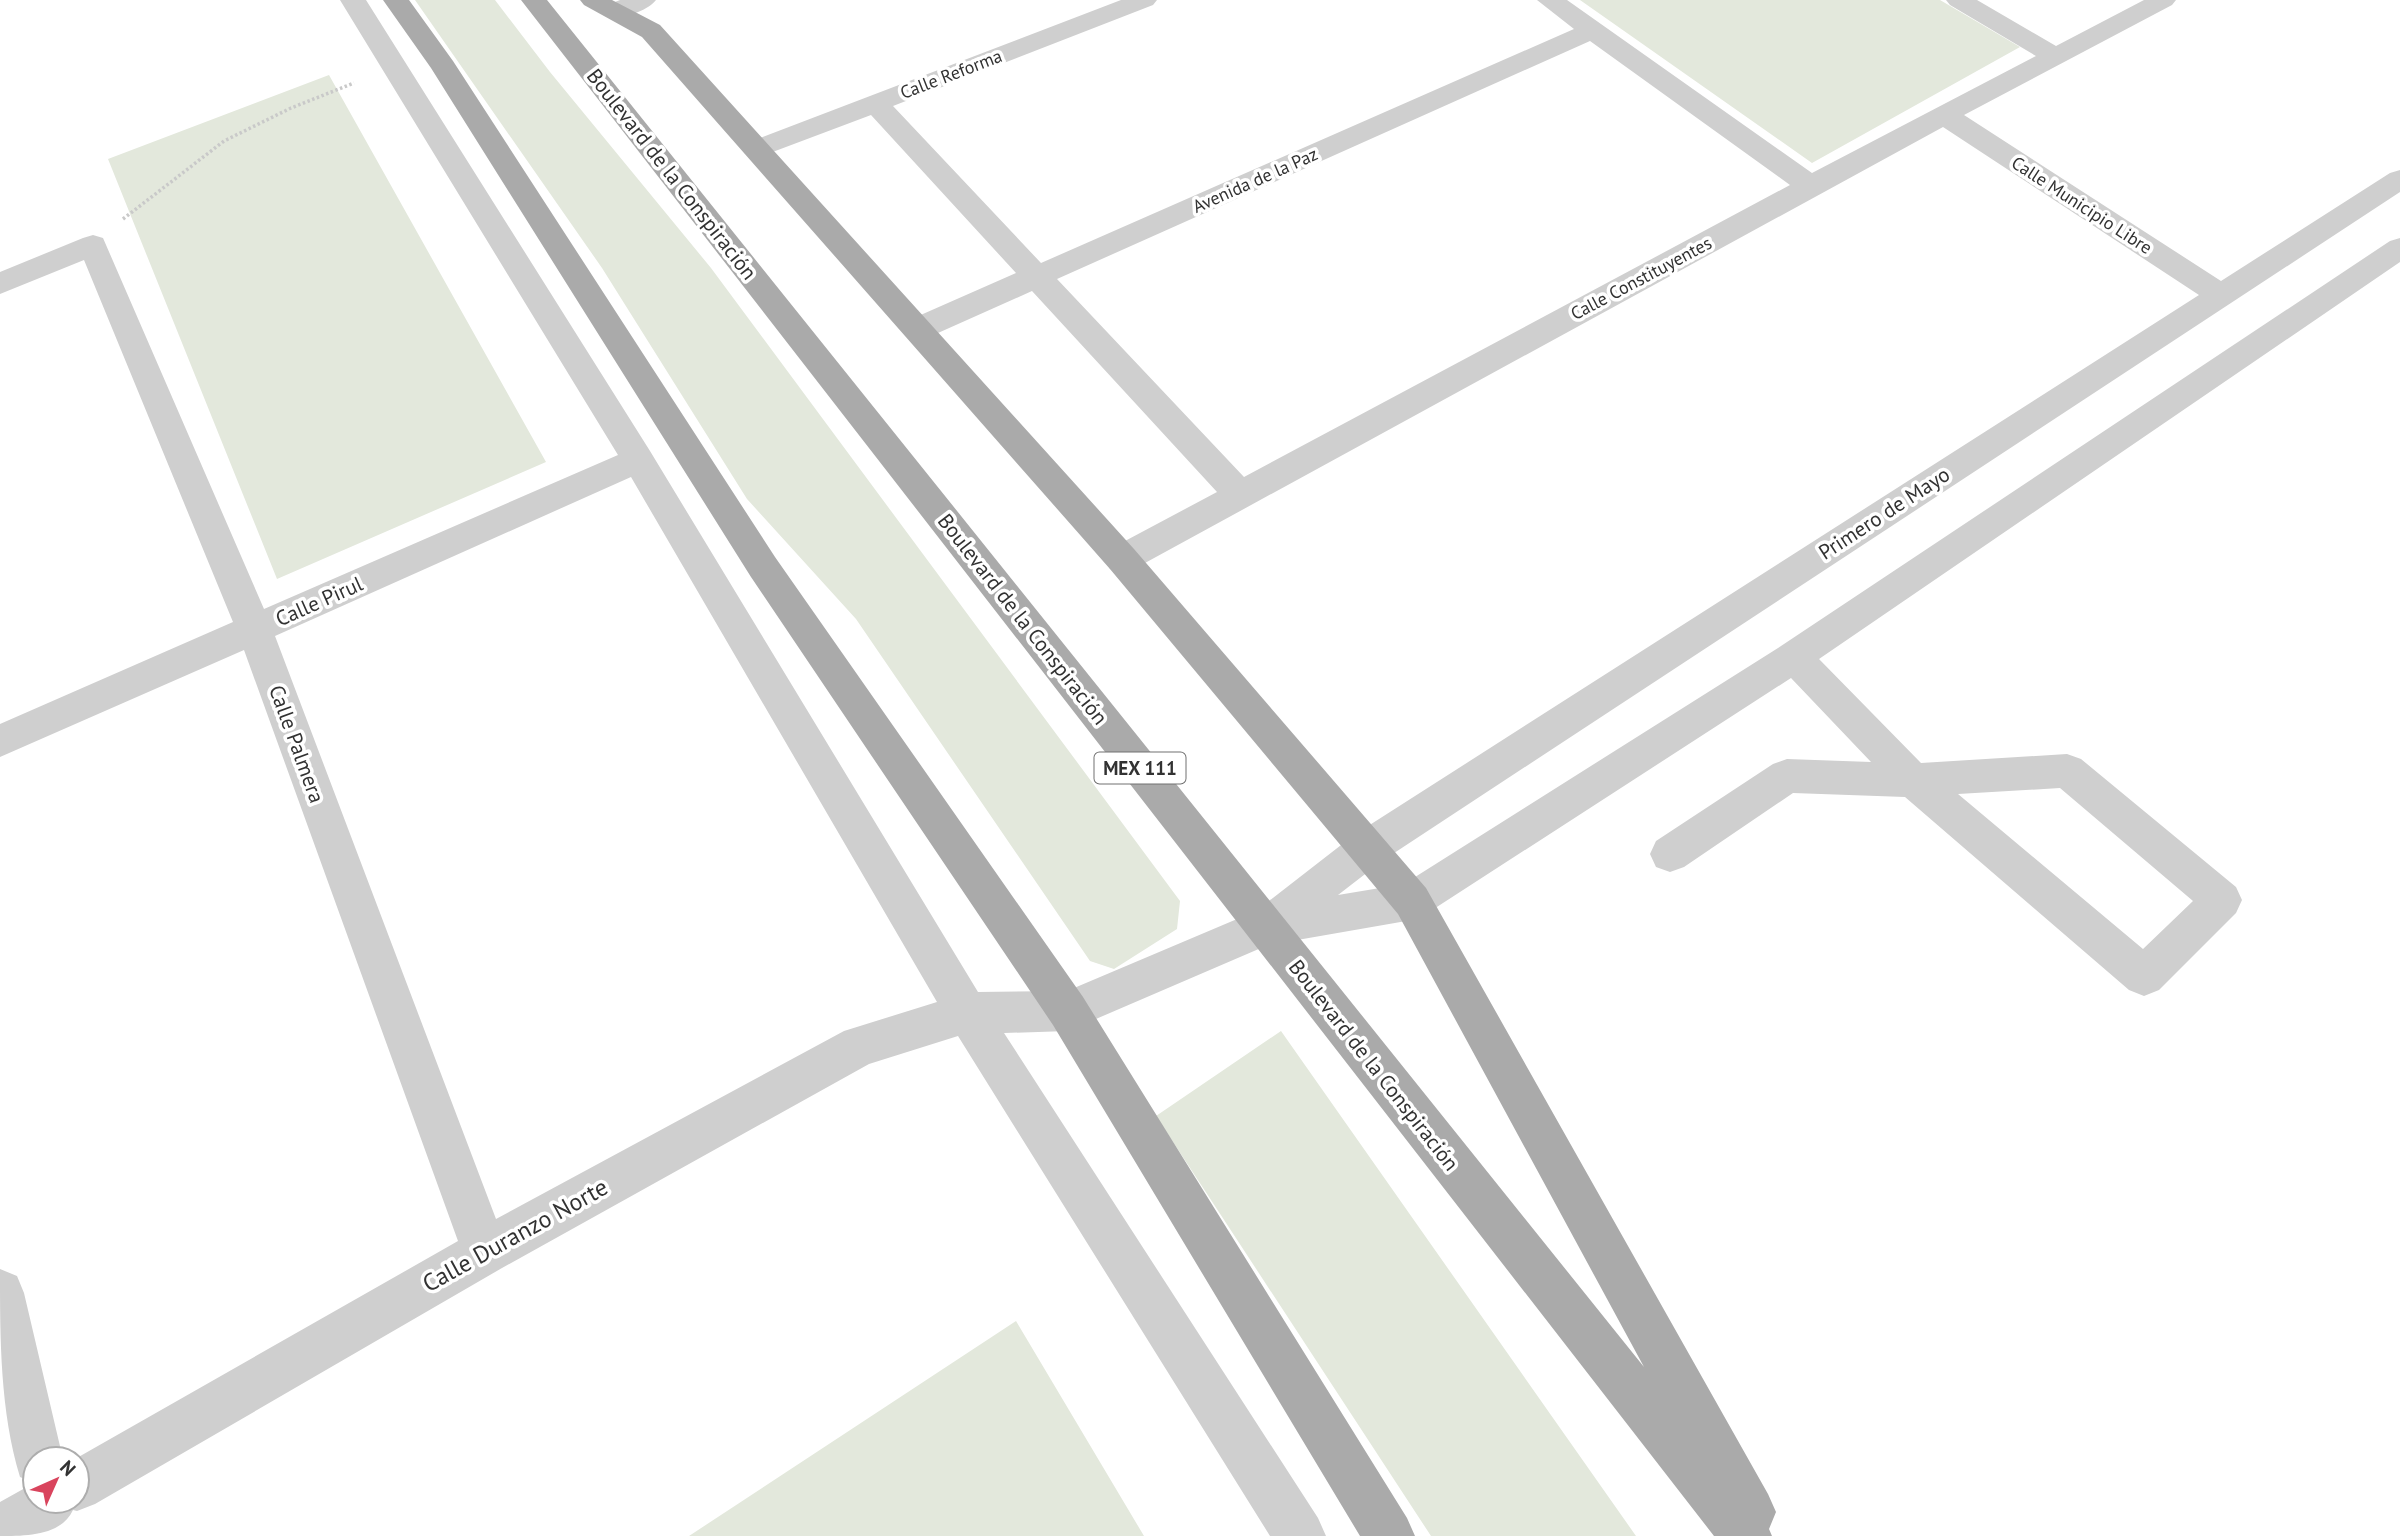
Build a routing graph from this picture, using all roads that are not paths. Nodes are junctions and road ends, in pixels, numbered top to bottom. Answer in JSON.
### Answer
{"nodes":[{"id":1,"x":353,"y":0,"type":"edge"},
{"id":2,"x":396,"y":0,"type":"edge"},
{"id":3,"x":534,"y":0,"type":"edge"},
{"id":4,"x":1144,"y":0,"type":"edge"},
{"id":5,"x":1550,"y":0,"type":"edge"},
{"id":6,"x":1959,"y":0,"type":"edge"},
{"id":7,"x":2163,"y":0,"type":"edge"},
{"id":8,"x":617,"y":4,"type":"edge"},
{"id":9,"x":1592,"y":30,"type":"junction"},
{"id":10,"x":2056,"y":57,"type":"junction"},
{"id":11,"x":875,"y":103,"type":"junction"},
{"id":12,"x":1944,"y":115,"type":"junction"},
{"id":13,"x":757,"y":149,"type":"junction"},
{"id":14,"x":2400,"y":179,"type":"edge"},
{"id":15,"x":1811,"y":186,"type":"junction"},
{"id":16,"x":2400,"y":248,"type":"edge"},
{"id":17,"x":1035,"y":277,"type":"junction"},
{"id":18,"x":0,"y":284,"type":"edge"},
{"id":19,"x":2221,"y":295,"type":"junction"},
{"id":20,"x":918,"y":329,"type":"junction"},
{"id":21,"x":638,"y":460,"type":"junction"},
{"id":22,"x":1240,"y":495,"type":"junction"},
{"id":23,"x":1122,"y":559,"type":"junction"},
{"id":24,"x":254,"y":629,"type":"junction"},
{"id":25,"x":1794,"y":657,"type":"junction"},
{"id":26,"x":0,"y":741,"type":"edge"},
{"id":27,"x":1913,"y":780,"type":"junction"},
{"id":28,"x":1368,"y":848,"type":"junction"},
{"id":29,"x":1670,"y":854,"type":"dead end"},
{"id":30,"x":1412,"y":901,"type":"junction"},
{"id":31,"x":1265,"y":926,"type":"junction"},
{"id":32,"x":1068,"y":1011,"type":"junction"},
{"id":33,"x":967,"y":1013,"type":"junction"},
{"id":34,"x":485,"y":1251,"type":"junction"},
{"id":35,"x":0,"y":1293,"type":"edge"},
{"id":36,"x":40,"y":1445,"type":"edge"},
{"id":37,"x":91,"y":1468,"type":"edge"},
{"id":38,"x":21,"y":1514,"type":"edge"},
{"id":39,"x":0,"y":1531,"type":"edge"},
{"id":40,"x":1300,"y":1536,"type":"edge"},
{"id":41,"x":1389,"y":1536,"type":"edge"},
{"id":42,"x":1746,"y":1536,"type":"edge"},
{"id":43,"x":1763,"y":1536,"type":"edge"}],
"edges":[{"from":1,"to":21,"type":"street"},
{"from":2,"to":32,"type":"main road"},
{"from":3,"to":31,"type":"main road","name":"Boulevard de la Conspiración","number":"MEX 111"},
{"from":4,"to":11,"type":"street","name":"Calle Reforma"},
{"from":5,"to":9,"type":"street"},
{"from":6,"to":10,"type":"street"},
{"from":7,"to":10,"type":"street","name":"Calle Constituyentes"},
{"from":8,"to":13,"type":"main road"},
{"from":9,"to":15,"type":"street"},
{"from":9,"to":17,"type":"street","name":"Avenida de la Paz"},
{"from":10,"to":12,"type":"street","name":"Calle Constituyentes"},
{"from":11,"to":13,"type":"street","name":"Calle Reforma"},
{"from":11,"to":17,"type":"street"},
{"from":12,"to":15,"type":"street","name":"Calle Constituyentes"},
{"from":12,"to":19,"type":"street","name":"Calle Municipio Libre"},
{"from":13,"to":20,"type":"main road"},
{"from":14,"to":19,"type":"street","name":"Primero de Mayo"},
{"from":15,"to":22,"type":"street","name":"Calle Constituyentes"},
{"from":16,"to":25,"type":"street"},
{"from":17,"to":20,"type":"street","name":"Avenida de la Paz"},
{"from":17,"to":22,"type":"street"},
{"from":18,"to":24,"type":"street","name":"Calle Palmera"},
{"from":19,"to":28,"type":"street","name":"Primero de Mayo"},
{"from":20,"to":23,"type":"main road"},
{"from":21,"to":24,"type":"street","name":"Calle Pirul"},
{"from":21,"to":33,"type":"street"},
{"from":22,"to":23,"type":"street","name":"Calle Constituyentes"},
{"from":23,"to":28,"type":"main road"},
{"from":24,"to":26,"type":"street","name":"Calle Pirul"},
{"from":24,"to":34,"type":"street","name":"Calle Palmera"},
{"from":25,"to":27,"type":"street"},
{"from":25,"to":30,"type":"street"},
{"from":27,"to":27,"type":"street"},
{"from":27,"to":29,"type":"street"},
{"from":28,"to":30,"type":"main road"},
{"from":28,"to":31,"type":"street","name":"Primero de Mayo"},
{"from":30,"to":31,"type":"street"},
{"from":30,"to":43,"type":"main road"},
{"from":31,"to":32,"type":"street"},
{"from":31,"to":42,"type":"main road","name":"Boulevard de la Conspiración","number":"MEX 111"},
{"from":32,"to":33,"type":"street","name":"Calle Duranzo Norte"},
{"from":32,"to":41,"type":"main road"},
{"from":33,"to":34,"type":"street","name":"Calle Duranzo Norte"},
{"from":33,"to":40,"type":"street"},
{"from":34,"to":37,"type":"street","name":"Calle Duranzo Norte"},
{"from":35,"to":36,"type":"street"},
{"from":38,"to":39,"type":"street","name":"Calle Duranzo Norte"}]}
